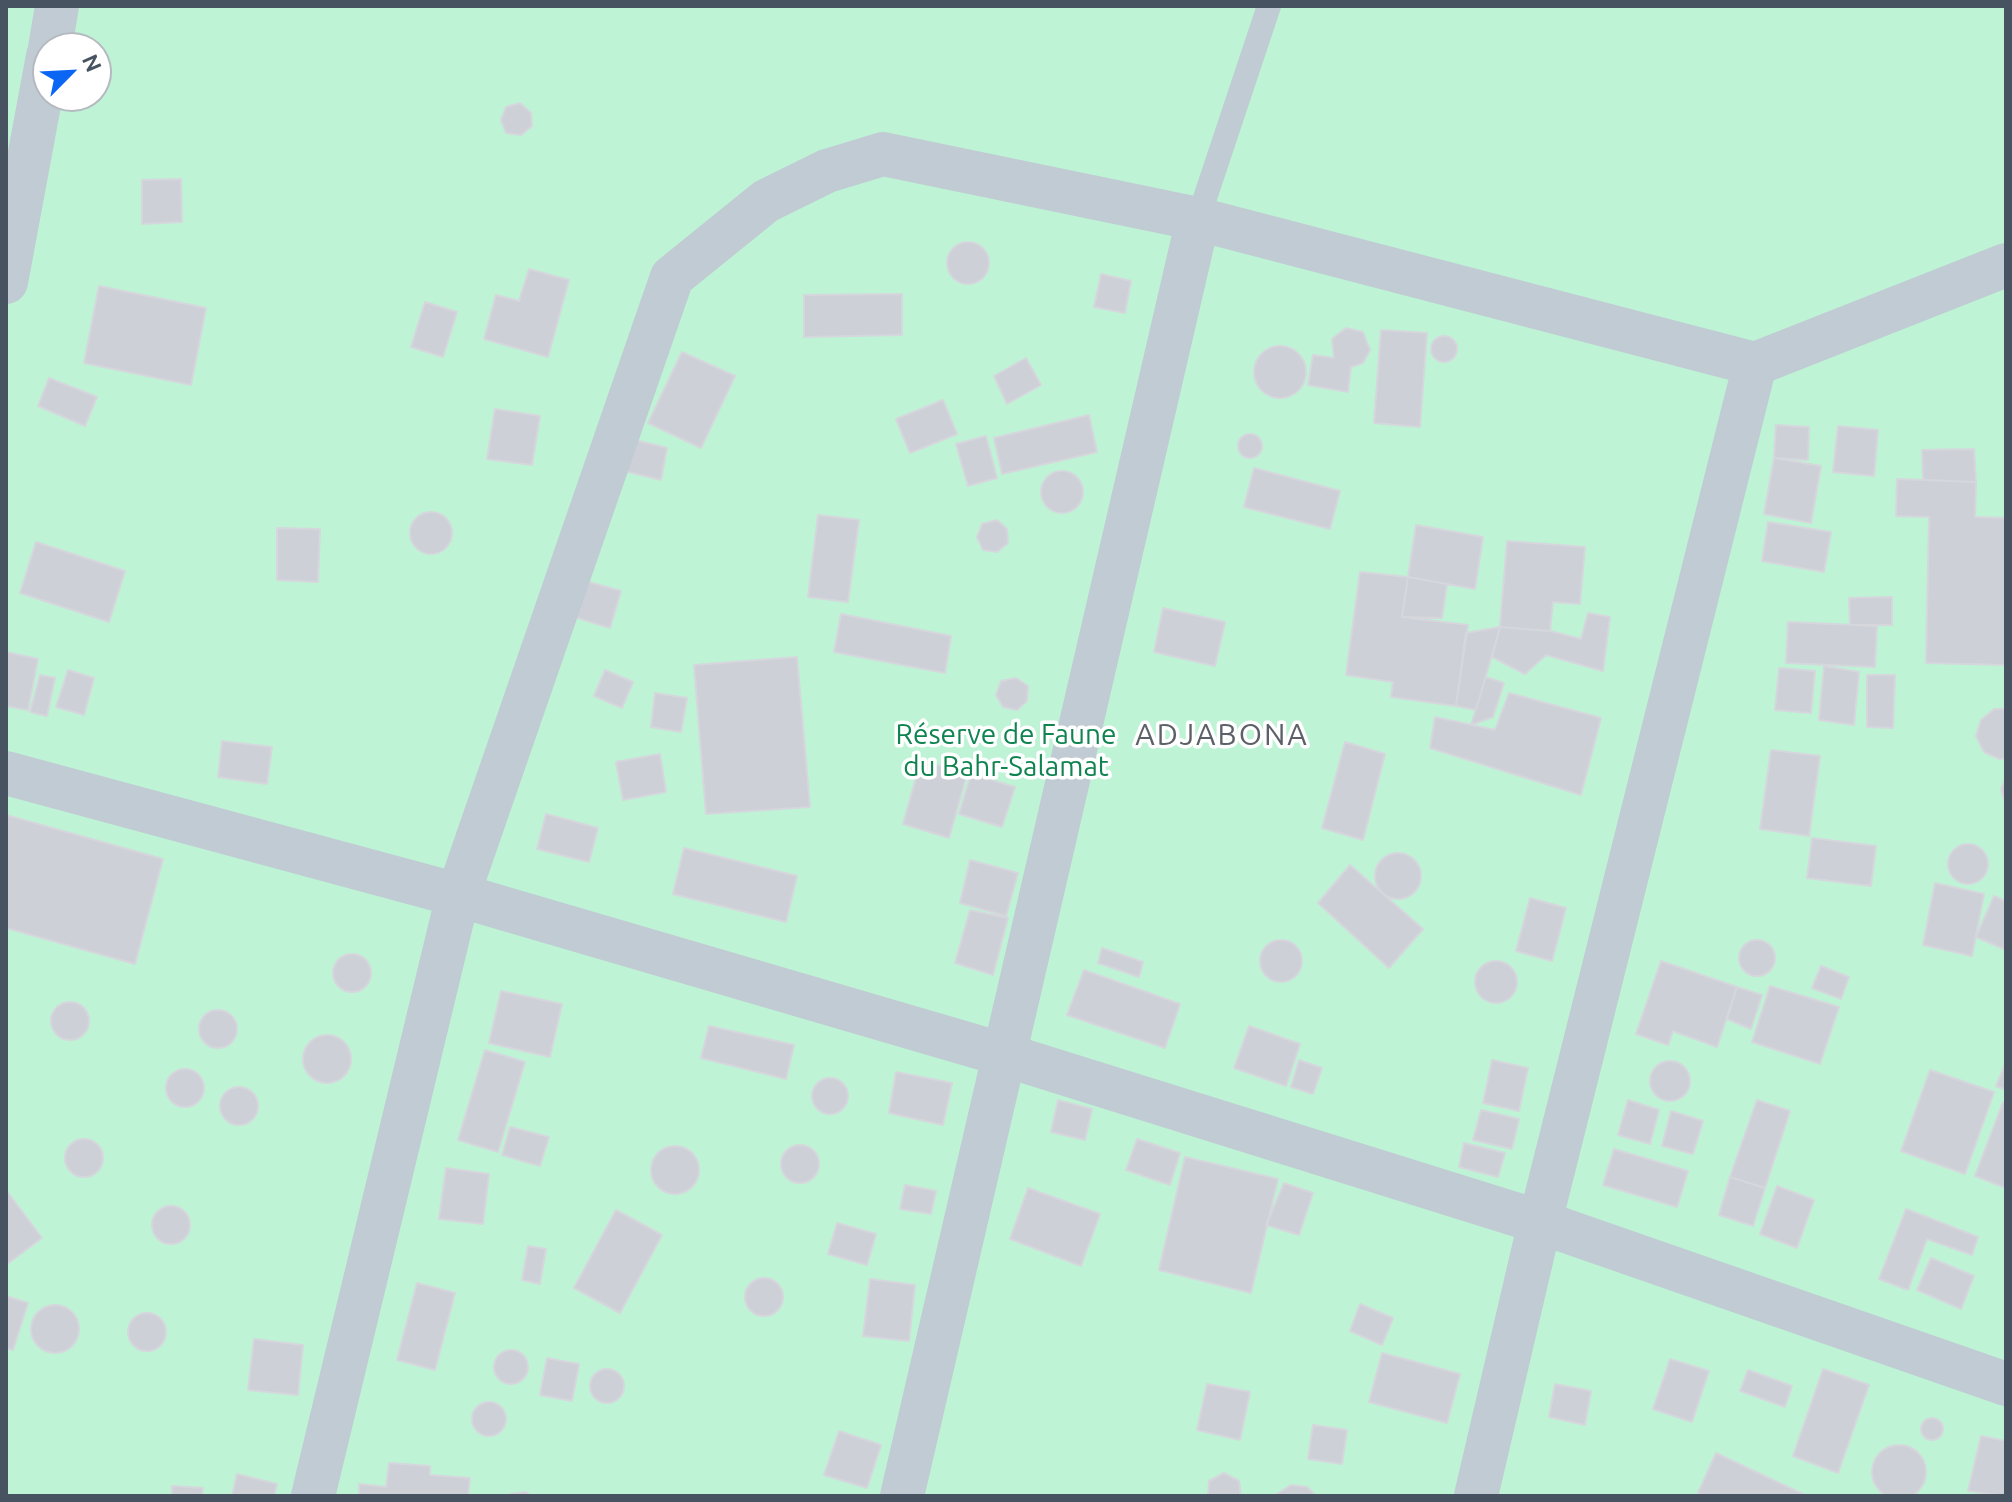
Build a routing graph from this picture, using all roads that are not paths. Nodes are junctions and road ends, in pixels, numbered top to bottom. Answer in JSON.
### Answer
{"nodes":[{"id":1,"x":57,"y":6,"type":"edge"},
{"id":2,"x":1269,"y":6,"type":"edge"},
{"id":3,"x":53,"y":32,"type":"edge"},
{"id":4,"x":38,"y":112,"type":"edge"},
{"id":5,"x":1198,"y":219,"type":"junction"},
{"id":6,"x":2006,"y":265,"type":"edge"},
{"id":7,"x":6,"y":282,"type":"edge"},
{"id":8,"x":1755,"y":364,"type":"junction"},
{"id":9,"x":6,"y":773,"type":"edge"},
{"id":10,"x":458,"y":895,"type":"junction"},
{"id":11,"x":1005,"y":1055,"type":"junction"},
{"id":12,"x":1540,"y":1222,"type":"junction"},
{"id":13,"x":2006,"y":1384,"type":"edge"},
{"id":14,"x":313,"y":1496,"type":"edge"},
{"id":15,"x":902,"y":1496,"type":"edge"},
{"id":16,"x":1476,"y":1496,"type":"edge"}],
"edges":[{"from":1,"to":3,"type":"street"},
{"from":2,"to":5,"type":"lane"},
{"from":4,"to":7,"type":"street"},
{"from":5,"to":8,"type":"street"},
{"from":5,"to":10,"type":"street"},
{"from":5,"to":11,"type":"street"},
{"from":6,"to":8,"type":"street"},
{"from":8,"to":12,"type":"street"},
{"from":9,"to":10,"type":"street"},
{"from":10,"to":11,"type":"street"},
{"from":10,"to":14,"type":"street"},
{"from":11,"to":12,"type":"street"},
{"from":11,"to":15,"type":"street"},
{"from":12,"to":13,"type":"street"},
{"from":12,"to":16,"type":"street"}]}
